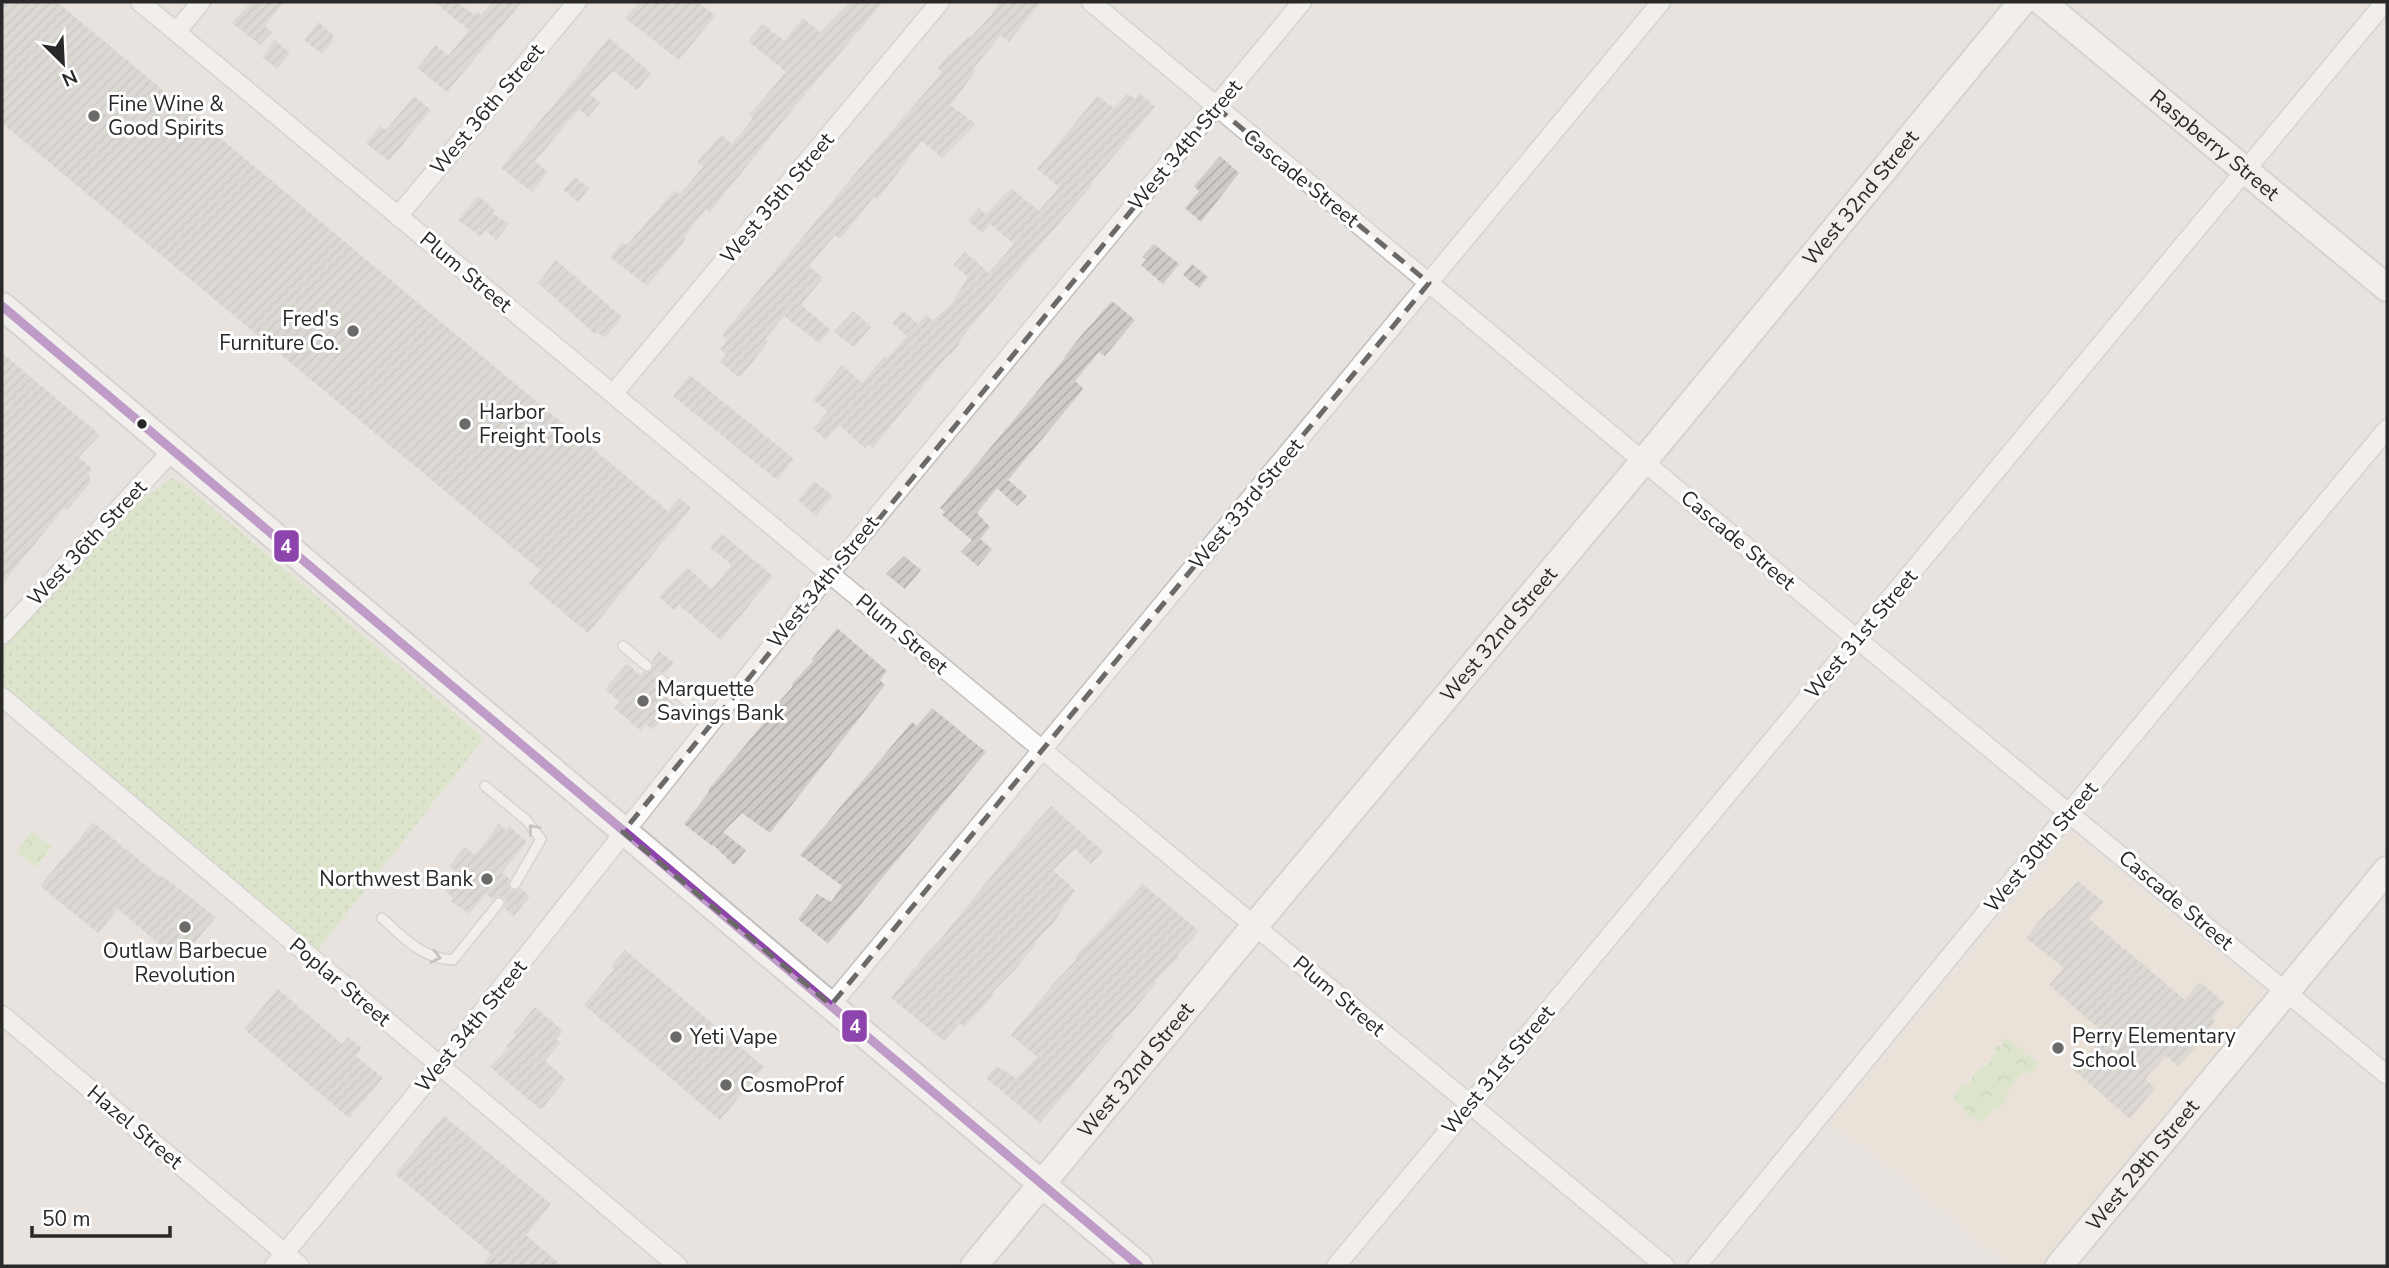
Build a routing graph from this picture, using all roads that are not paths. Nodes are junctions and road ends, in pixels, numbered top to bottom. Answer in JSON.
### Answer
{"nodes":[{"id":1,"x":140,"y":2,"type":"edge"},
{"id":2,"x":201,"y":2,"type":"edge"},
{"id":3,"x":577,"y":2,"type":"edge"},
{"id":4,"x":940,"y":2,"type":"edge"},
{"id":5,"x":1091,"y":2,"type":"edge"},
{"id":6,"x":1303,"y":2,"type":"edge"},
{"id":7,"x":1661,"y":2,"type":"edge"},
{"id":8,"x":2022,"y":2,"type":"edge"},
{"id":9,"x":2042,"y":2,"type":"edge"},
{"id":10,"x":2385,"y":2,"type":"edge"},
{"id":11,"x":177,"y":32,"type":"junction"},
{"id":12,"x":1216,"y":107,"type":"junction"},
{"id":13,"x":2245,"y":172,"type":"junction"},
{"id":14,"x":398,"y":216,"type":"junction"},
{"id":15,"x":1429,"y":283,"type":"junction"},
{"id":16,"x":2387,"y":288,"type":"edge"},
{"id":17,"x":2,"y":306,"type":"edge"},
{"id":18,"x":613,"y":394,"type":"junction"},
{"id":19,"x":2387,"y":429,"type":"edge"},
{"id":20,"x":173,"y":450,"type":"junction"},
{"id":21,"x":1643,"y":462,"type":"junction"},
{"id":22,"x":830,"y":573,"type":"junction"},
{"id":23,"x":2,"y":635,"type":"edge"},
{"id":24,"x":1857,"y":639,"type":"junction"},
{"id":25,"x":623,"y":646,"type":"dead end"},
{"id":26,"x":647,"y":666,"type":"dead end"},
{"id":27,"x":661,"y":679,"type":"dead end"},
{"id":28,"x":2,"y":697,"type":"edge"},
{"id":29,"x":710,"y":722,"type":"junction"},
{"id":30,"x":1042,"y":750,"type":"junction"},
{"id":31,"x":485,"y":786,"type":"dead end"},
{"id":32,"x":2070,"y":813,"type":"junction"},
{"id":33,"x":623,"y":832,"type":"junction"},
{"id":34,"x":2387,"y":870,"type":"edge"},
{"id":35,"x":515,"y":884,"type":"dead end"},
{"id":36,"x":499,"y":904,"type":"dead end"},
{"id":37,"x":382,"y":918,"type":"dead end"},
{"id":38,"x":1255,"y":926,"type":"junction"},
{"id":39,"x":2287,"y":992,"type":"junction"},
{"id":40,"x":831,"y":1005,"type":"junction"},
{"id":41,"x":2,"y":1015,"type":"edge"},
{"id":42,"x":440,"y":1065,"type":"junction"},
{"id":43,"x":2387,"y":1075,"type":"edge"},
{"id":44,"x":1469,"y":1104,"type":"junction"},
{"id":45,"x":1042,"y":1185,"type":"junction"},
{"id":46,"x":279,"y":1260,"type":"edge"},
{"id":47,"x":300,"y":1266,"type":"edge"},
{"id":48,"x":678,"y":1266,"type":"edge"},
{"id":49,"x":974,"y":1266,"type":"edge"},
{"id":50,"x":1139,"y":1266,"type":"edge"},
{"id":51,"x":1336,"y":1266,"type":"edge"},
{"id":52,"x":1665,"y":1266,"type":"edge"},
{"id":53,"x":1697,"y":1266,"type":"edge"},
{"id":54,"x":2059,"y":1266,"type":"edge"}],
"edges":[{"from":1,"to":11,"type":"street","name":"Plum Street"},
{"from":2,"to":11,"type":"street"},
{"from":3,"to":14,"type":"street","name":"West 36th Street"},
{"from":4,"to":18,"type":"street","name":"West 35th Street"},
{"from":5,"to":12,"type":"street","name":"Cascade Street"},
{"from":6,"to":12,"type":"street","name":"West 34th Street"},
{"from":7,"to":15,"type":"street","name":"West 33rd Street"},
{"from":8,"to":21,"type":"street","name":"West 32nd Street"},
{"from":9,"to":13,"type":"street","name":"Raspberry Street"},
{"from":10,"to":13,"type":"street","name":"West 31st Street"},
{"from":11,"to":14,"type":"street","name":"Plum Street"},
{"from":12,"to":15,"type":"street","name":"Cascade Street"},
{"from":12,"to":22,"type":"street","name":"West 34th Street"},
{"from":13,"to":16,"type":"street","name":"Raspberry Street"},
{"from":13,"to":24,"type":"street","name":"West 31st Street"},
{"from":14,"to":18,"type":"street","name":"Plum Street"},
{"from":15,"to":21,"type":"street","name":"Cascade Street"},
{"from":15,"to":30,"type":"street","name":"West 33rd Street"},
{"from":17,"to":20,"type":"street"},
{"from":18,"to":22,"type":"street","name":"Plum Street"},
{"from":19,"to":32,"type":"street","name":"West 30th Street"},
{"from":20,"to":23,"type":"street","name":"West 36th Street"},
{"from":20,"to":33,"type":"street"},
{"from":21,"to":24,"type":"street","name":"Cascade Street"},
{"from":21,"to":38,"type":"street","name":"West 32nd Street"},
{"from":22,"to":29,"type":"street","name":"West 34th Street"},
{"from":22,"to":30,"type":"street","name":"Plum Street"},
{"from":24,"to":32,"type":"street","name":"Cascade Street"},
{"from":24,"to":44,"type":"street","name":"West 31st Street"},
{"from":25,"to":26,"type":"lane"},
{"from":27,"to":29,"type":"lane"},
{"from":28,"to":42,"type":"street","name":"Poplar Street"},
{"from":29,"to":33,"type":"street","name":"West 34th Street"},
{"from":30,"to":38,"type":"street","name":"Plum Street"},
{"from":30,"to":40,"type":"street","name":"West 33rd Street"},
{"from":35,"to":31,"type":"lane","one_way":true},
{"from":32,"to":39,"type":"street","name":"Cascade Street"},
{"from":32,"to":53,"type":"street","name":"West 30th Street"},
{"from":33,"to":40,"type":"street"},
{"from":33,"to":42,"type":"street","name":"West 34th Street"},
{"from":34,"to":39,"type":"street","name":"West 29th Street"},
{"from":37,"to":36,"type":"lane","one_way":true},
{"from":38,"to":44,"type":"street","name":"Plum Street"},
{"from":38,"to":45,"type":"street","name":"West 32nd Street"},
{"from":39,"to":43,"type":"street","name":"Cascade Street"},
{"from":39,"to":54,"type":"street","name":"West 29th Street"},
{"from":40,"to":45,"type":"street"},
{"from":41,"to":46,"type":"street","name":"Hazel Street"},
{"from":42,"to":46,"type":"street","name":"West 34th Street"},
{"from":42,"to":48,"type":"street","name":"Poplar Street"},
{"from":44,"to":51,"type":"street","name":"West 31st Street"},
{"from":44,"to":52,"type":"street","name":"Plum Street"},
{"from":45,"to":49,"type":"street","name":"West 32nd Street"},
{"from":45,"to":50,"type":"street"},
{"from":46,"to":47,"type":"street","name":"Hazel Street"}]}
